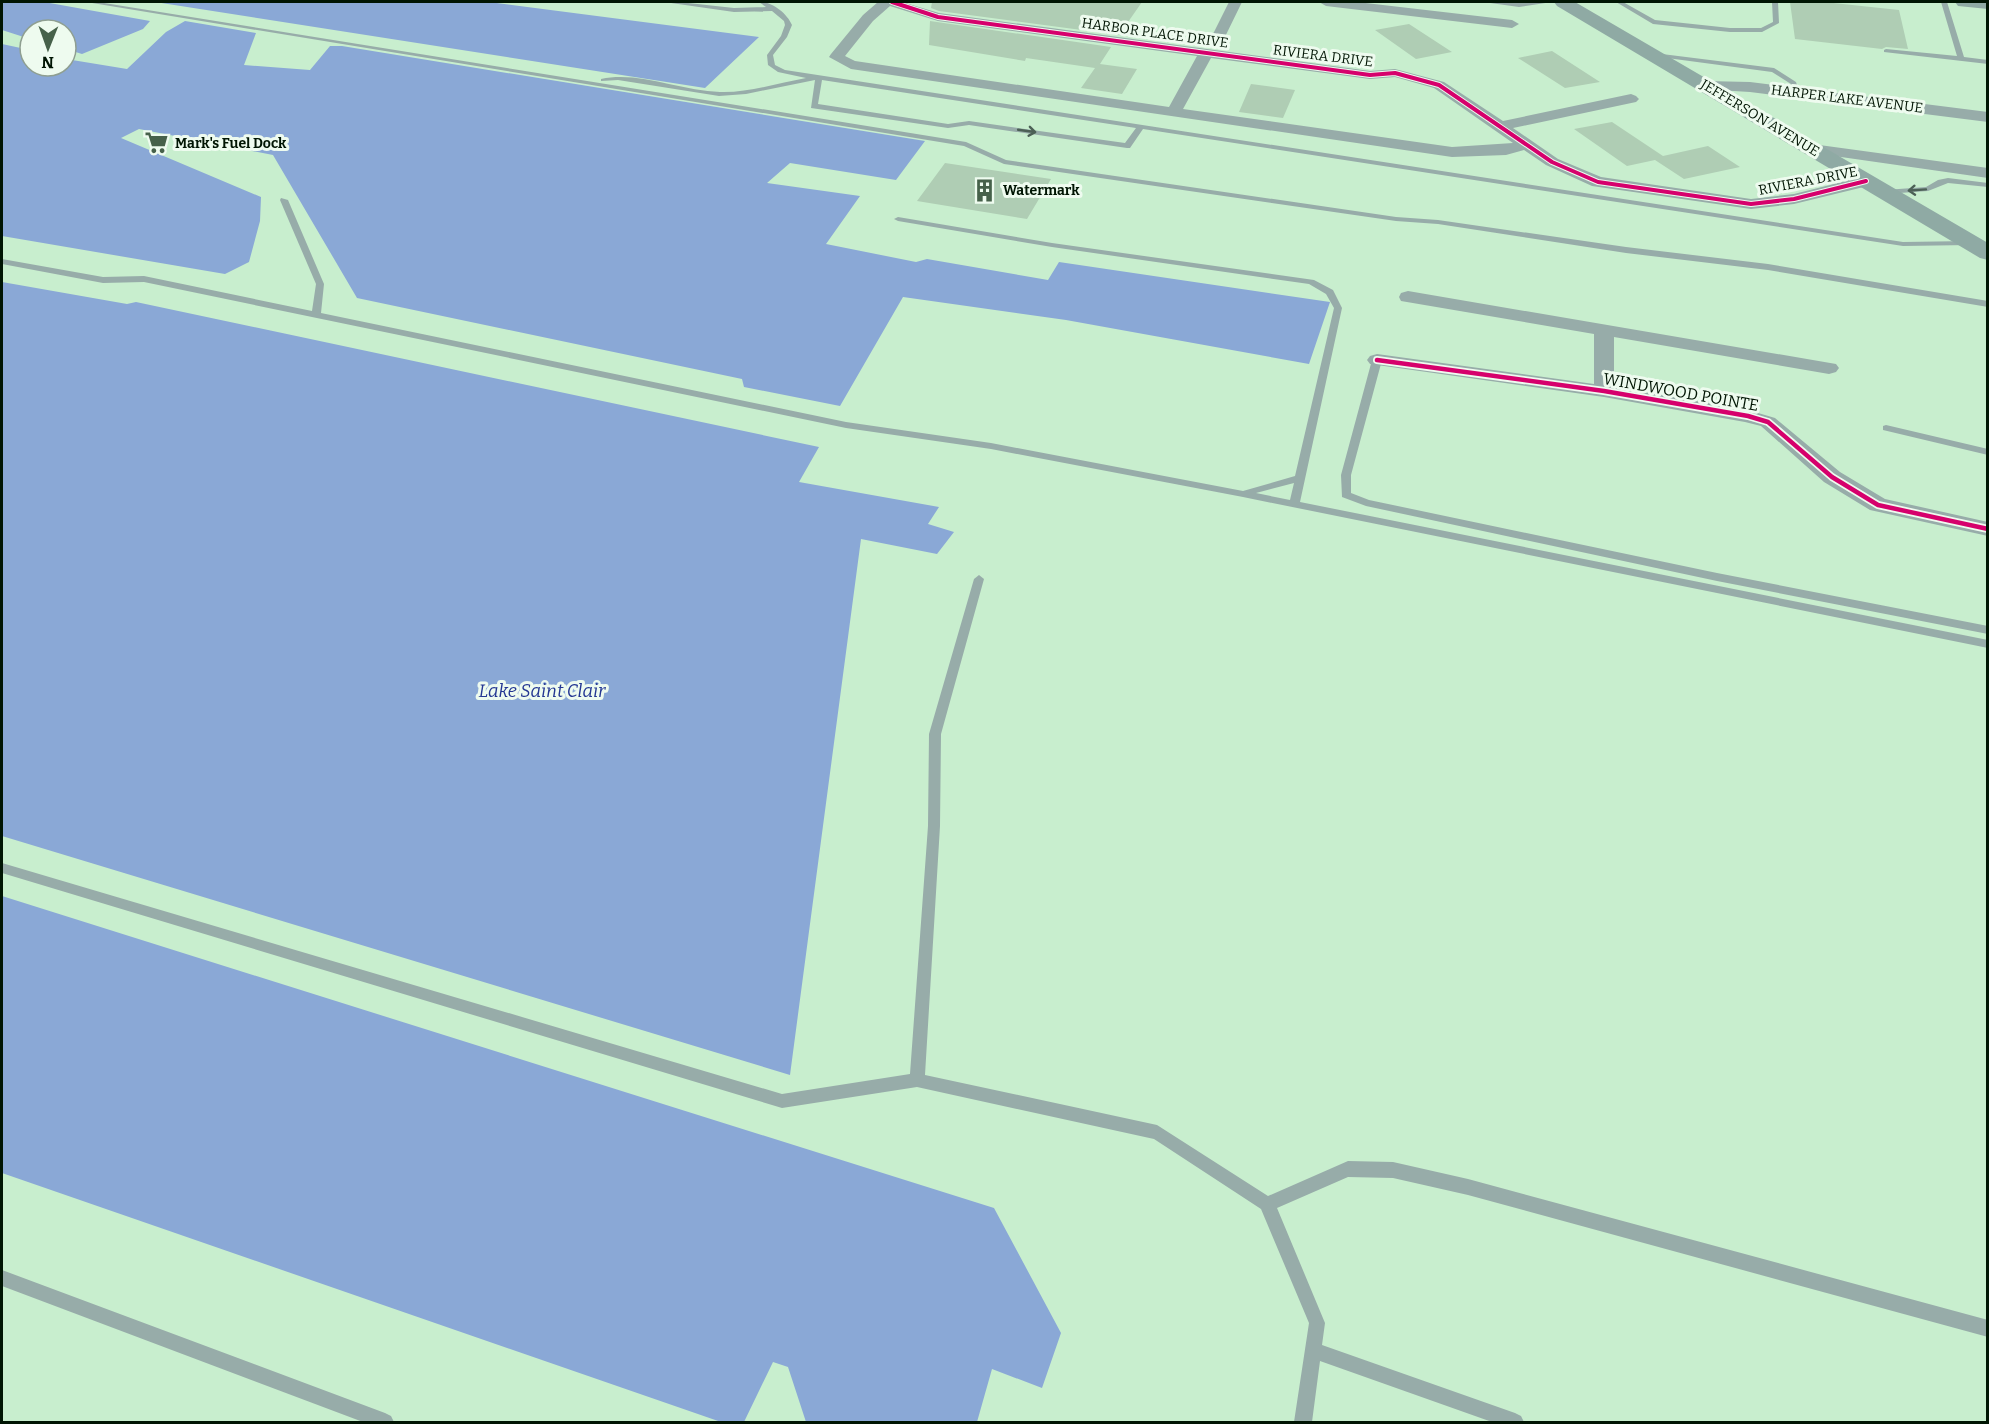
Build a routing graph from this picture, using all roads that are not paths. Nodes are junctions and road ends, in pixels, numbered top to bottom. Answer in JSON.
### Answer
{"nodes":[{"id":1,"x":89,"y":2,"type":"edge"},
{"id":2,"x":667,"y":2,"type":"edge"},
{"id":3,"x":762,"y":2,"type":"edge"},
{"id":4,"x":886,"y":2,"type":"edge"},
{"id":5,"x":892,"y":2,"type":"edge"},
{"id":6,"x":912,"y":2,"type":"edge"},
{"id":7,"x":1235,"y":2,"type":"edge"},
{"id":8,"x":1326,"y":2,"type":"edge"},
{"id":9,"x":1486,"y":2,"type":"edge"},
{"id":10,"x":1549,"y":2,"type":"edge"},
{"id":11,"x":1563,"y":2,"type":"edge"},
{"id":12,"x":1619,"y":2,"type":"edge"},
{"id":13,"x":1775,"y":2,"type":"edge"},
{"id":14,"x":1944,"y":2,"type":"edge"},
{"id":15,"x":1964,"y":2,"type":"edge"},
{"id":16,"x":1988,"y":4,"type":"edge"},
{"id":17,"x":775,"y":9,"type":"junction"},
{"id":18,"x":1512,"y":24,"type":"dead end"},
{"id":19,"x":1211,"y":47,"type":"junction"},
{"id":20,"x":1886,"y":51,"type":"dead end"},
{"id":21,"x":1653,"y":55,"type":"junction"},
{"id":22,"x":1961,"y":59,"type":"junction"},
{"id":23,"x":1988,"y":62,"type":"edge"},
{"id":24,"x":819,"y":77,"type":"junction"},
{"id":25,"x":584,"y":82,"type":"junction"},
{"id":26,"x":1706,"y":86,"type":"junction"},
{"id":27,"x":1795,"y":92,"type":"junction"},
{"id":28,"x":1631,"y":99,"type":"dead end"},
{"id":29,"x":1174,"y":112,"type":"junction"},
{"id":30,"x":1988,"y":117,"type":"edge"},
{"id":31,"x":1502,"y":126,"type":"junction"},
{"id":32,"x":1142,"y":127,"type":"junction"},
{"id":33,"x":1527,"y":144,"type":"junction"},
{"id":34,"x":1812,"y":149,"type":"junction"},
{"id":35,"x":1988,"y":173,"type":"edge"},
{"id":36,"x":1866,"y":181,"type":"junction"},
{"id":37,"x":1988,"y":185,"type":"edge"},
{"id":38,"x":1885,"y":192,"type":"junction"},
{"id":39,"x":284,"y":200,"type":"dead end"},
{"id":40,"x":898,"y":219,"type":"dead end"},
{"id":41,"x":1979,"y":248,"type":"edge"},
{"id":42,"x":2,"y":262,"type":"edge"},
{"id":43,"x":1408,"y":297,"type":"dead end"},
{"id":44,"x":1988,"y":303,"type":"edge"},
{"id":45,"x":316,"y":314,"type":"junction"},
{"id":46,"x":1604,"y":330,"type":"junction"},
{"id":47,"x":1377,"y":360,"type":"joint"},
{"id":48,"x":1829,"y":368,"type":"dead end"},
{"id":49,"x":1604,"y":391,"type":"junction"},
{"id":50,"x":1886,"y":428,"type":"dead end"},
{"id":51,"x":1988,"y":452,"type":"edge"},
{"id":52,"x":1300,"y":478,"type":"junction"},
{"id":53,"x":1243,"y":494,"type":"junction"},
{"id":54,"x":1294,"y":504,"type":"junction"},
{"id":55,"x":1988,"y":529,"type":"edge"},
{"id":56,"x":979,"y":579,"type":"dead end"},
{"id":57,"x":1988,"y":630,"type":"edge"},
{"id":58,"x":1988,"y":644,"type":"edge"},
{"id":59,"x":2,"y":868,"type":"edge"},
{"id":60,"x":917,"y":1080,"type":"junction"},
{"id":61,"x":1267,"y":1204,"type":"junction"},
{"id":62,"x":2,"y":1278,"type":"edge"},
{"id":63,"x":1988,"y":1329,"type":"edge"},
{"id":64,"x":1313,"y":1350,"type":"junction"},
{"id":65,"x":386,"y":1422,"type":"edge"},
{"id":66,"x":1303,"y":1422,"type":"edge"},
{"id":67,"x":1515,"y":1422,"type":"edge"}],
"edges":[{"from":1,"to":25,"type":"lane"},
{"from":2,"to":17,"type":"lane"},
{"from":3,"to":17,"type":"lane"},
{"from":4,"to":29,"type":"street"},
{"from":5,"to":19,"type":"street","name":"RIVIERA DRIVE"},
{"from":6,"to":19,"type":"street","name":"HARBOR PLACE DRIVE"},
{"from":7,"to":19,"type":"street"},
{"from":8,"to":18,"type":"street"},
{"from":9,"to":10,"type":"lane"},
{"from":11,"to":21,"type":"main road","name":"JEFFERSON AVENUE"},
{"from":12,"to":13,"type":"lane"},
{"from":14,"to":22,"type":"lane"},
{"from":15,"to":16,"type":"main road"},
{"from":17,"to":24,"type":"lane"},
{"from":19,"to":29,"type":"street"},
{"from":19,"to":31,"type":"street","name":"RIVIERA DRIVE"},
{"from":20,"to":22,"type":"lane"},
{"from":21,"to":26,"type":"main road","name":"JEFFERSON AVENUE"},
{"from":21,"to":27,"type":"lane"},
{"from":22,"to":23,"type":"lane"},
{"from":24,"to":25,"type":"lane"},
{"from":24,"to":32,"type":"lane"},
{"from":24,"to":32,"type":"lane","one_way":true},
{"from":25,"to":44,"type":"lane"},
{"from":26,"to":27,"type":"street","name":"HARPER LAKE AVENUE"},
{"from":26,"to":34,"type":"main road","name":"JEFFERSON AVENUE"},
{"from":27,"to":30,"type":"street","name":"HARPER LAKE AVENUE"},
{"from":28,"to":31,"type":"street"},
{"from":29,"to":33,"type":"street"},
{"from":31,"to":33,"type":"street","name":"RIVIERA DRIVE"},
{"from":32,"to":41,"type":"lane"},
{"from":33,"to":36,"type":"street","name":"RIVIERA DRIVE"},
{"from":34,"to":35,"type":"street"},
{"from":34,"to":36,"type":"main road","name":"JEFFERSON AVENUE"},
{"from":36,"to":38,"type":"main road","name":"JEFFERSON AVENUE"},
{"from":37,"to":38,"type":"lane","one_way":true},
{"from":38,"to":41,"type":"main road","name":"JEFFERSON AVENUE"},
{"from":39,"to":45,"type":"lane"},
{"from":40,"to":52,"type":"lane"},
{"from":42,"to":45,"type":"lane"},
{"from":43,"to":46,"type":"street"},
{"from":45,"to":53,"type":"lane"},
{"from":46,"to":48,"type":"street"},
{"from":46,"to":49,"type":"street"},
{"from":47,"to":49,"type":"street","name":"WINDWOOD POINTE"},
{"from":47,"to":57,"type":"lane"},
{"from":49,"to":55,"type":"street","name":"WINDWOOD POINTE"},
{"from":50,"to":51,"type":"lane"},
{"from":52,"to":53,"type":"lane"},
{"from":52,"to":54,"type":"lane"},
{"from":53,"to":54,"type":"lane"},
{"from":54,"to":58,"type":"lane"},
{"from":56,"to":60,"type":"lane"},
{"from":59,"to":60,"type":"lane"},
{"from":60,"to":61,"type":"lane"},
{"from":61,"to":63,"type":"lane"},
{"from":61,"to":64,"type":"lane"},
{"from":62,"to":65,"type":"lane"},
{"from":64,"to":66,"type":"lane"},
{"from":64,"to":67,"type":"lane"}]}
